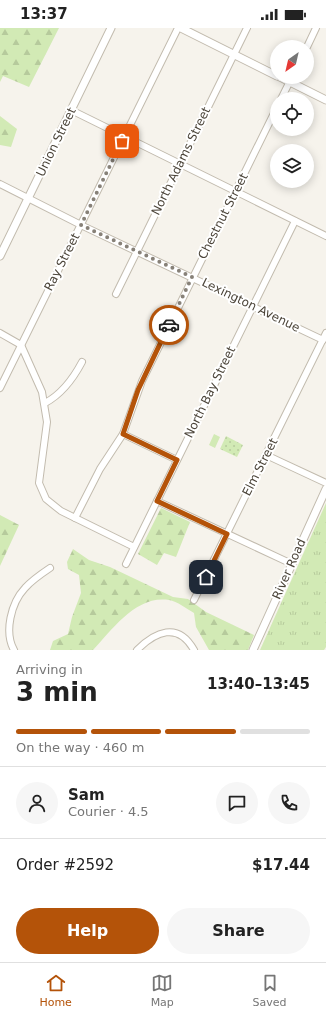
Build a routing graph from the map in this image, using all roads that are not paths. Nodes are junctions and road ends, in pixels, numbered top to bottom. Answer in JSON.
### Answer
{"nodes":[{"id":1,"x":111,"y":28,"type":"edge"},
{"id":2,"x":180,"y":28,"type":"edge"},
{"id":3,"x":247,"y":28,"type":"edge"},
{"id":4,"x":316,"y":28,"type":"edge"},
{"id":5,"x":310,"y":40,"type":"edge"},
{"id":6,"x":234,"y":55,"type":"junction"},
{"id":7,"x":270,"y":73,"type":"edge"},
{"id":8,"x":299,"y":84,"type":"edge"},
{"id":9,"x":326,"y":100,"type":"edge"},
{"id":10,"x":71,"y":110,"type":"junction"},
{"id":11,"x":270,"y":121,"type":"edge"},
{"id":12,"x":124,"y":137,"type":"junction"},
{"id":13,"x":180,"y":164,"type":"junction"},
{"id":14,"x":0,"y":184,"type":"edge"},
{"id":15,"x":236,"y":191,"type":"junction"},
{"id":16,"x":28,"y":198,"type":"junction"},
{"id":17,"x":295,"y":221,"type":"junction"},
{"id":18,"x":81,"y":225,"type":"junction"},
{"id":19,"x":326,"y":236,"type":"edge"},
{"id":20,"x":136,"y":251,"type":"junction"},
{"id":21,"x":0,"y":256,"type":"edge"},
{"id":22,"x":192,"y":277,"type":"junction"},
{"id":23,"x":116,"y":294,"type":"dead end"},
{"id":24,"x":254,"y":306,"type":"junction"},
{"id":25,"x":0,"y":333,"type":"edge"},
{"id":26,"x":326,"y":333,"type":"edge"},
{"id":27,"x":323,"y":340,"type":"junction"},
{"id":28,"x":21,"y":345,"type":"junction"},
{"id":29,"x":82,"y":362,"type":"dead end"},
{"id":30,"x":0,"y":388,"type":"edge"},
{"id":31,"x":45,"y":403,"type":"junction"},
{"id":32,"x":123,"y":434,"type":"junction"},
{"id":33,"x":266,"y":455,"type":"junction"},
{"id":34,"x":177,"y":460,"type":"junction"},
{"id":35,"x":326,"y":483,"type":"edge"},
{"id":36,"x":326,"y":489,"type":"edge"},
{"id":37,"x":157,"y":501,"type":"junction"},
{"id":38,"x":75,"y":518,"type":"junction"},
{"id":39,"x":227,"y":534,"type":"junction"},
{"id":40,"x":134,"y":546,"type":"junction"},
{"id":41,"x":126,"y":564,"type":"dead end"},
{"id":42,"x":292,"y":564,"type":"junction"},
{"id":43,"x":50,"y":568,"type":"dead end"},
{"id":44,"x":194,"y":600,"type":"dead end"},
{"id":45,"x":14,"y":650,"type":"edge"},
{"id":46,"x":137,"y":650,"type":"edge"},
{"id":47,"x":194,"y":650,"type":"edge"},
{"id":48,"x":253,"y":650,"type":"edge"}],
"edges":[{"from":1,"to":10,"type":"street","name":"Union Street"},
{"from":2,"to":6,"type":"street"},
{"from":2,"to":12,"type":"street","name":"Ray Street"},
{"from":3,"to":6,"type":"street","name":"North Adams Street"},
{"from":4,"to":5,"type":"street"},
{"from":6,"to":7,"type":"street"},
{"from":6,"to":13,"type":"street","name":"North Adams Street"},
{"from":8,"to":9,"type":"street"},
{"from":10,"to":12,"type":"street"},
{"from":10,"to":16,"type":"street","name":"Union Street"},
{"from":11,"to":15,"type":"street","name":"Chestnut Street"},
{"from":12,"to":13,"type":"street"},
{"from":12,"to":18,"type":"street","name":"Ray Street"},
{"from":13,"to":15,"type":"street"},
{"from":13,"to":20,"type":"street","name":"North Adams Street"},
{"from":14,"to":16,"type":"street","name":"Lexington Avenue"},
{"from":15,"to":17,"type":"street"},
{"from":15,"to":22,"type":"street","name":"Chestnut Street"},
{"from":16,"to":18,"type":"street","name":"Lexington Avenue"},
{"from":16,"to":21,"type":"street","name":"Union Street"},
{"from":17,"to":19,"type":"street"},
{"from":17,"to":24,"type":"street","name":"North Bay Street"},
{"from":18,"to":20,"type":"street","name":"Lexington Avenue"},
{"from":18,"to":28,"type":"street","name":"Ray Street"},
{"from":20,"to":22,"type":"street","name":"Lexington Avenue"},
{"from":20,"to":23,"type":"street","name":"North Adams Street"},
{"from":22,"to":24,"type":"street","name":"Lexington Avenue"},
{"from":22,"to":32,"type":"street","name":"Chestnut Street"},
{"from":24,"to":27,"type":"street","name":"Lexington Avenue"},
{"from":24,"to":34,"type":"street","name":"North Bay Street"},
{"from":25,"to":28,"type":"street"},
{"from":26,"to":27,"type":"street","name":"Elm Street"},
{"from":27,"to":33,"type":"street","name":"Elm Street"},
{"from":28,"to":30,"type":"street","name":"Ray Street"},
{"from":28,"to":31,"type":"street"},
{"from":29,"to":31,"type":"street"},
{"from":31,"to":38,"type":"street"},
{"from":32,"to":34,"type":"street"},
{"from":32,"to":38,"type":"street","name":"Chestnut Street"},
{"from":33,"to":35,"type":"street"},
{"from":33,"to":39,"type":"street","name":"Elm Street"},
{"from":34,"to":37,"type":"street","name":"North Bay Street"},
{"from":36,"to":42,"type":"street","name":"River Road"},
{"from":37,"to":39,"type":"street"},
{"from":37,"to":40,"type":"street","name":"North Bay Street"},
{"from":38,"to":40,"type":"street"},
{"from":39,"to":42,"type":"street"},
{"from":39,"to":44,"type":"street","name":"Elm Street"},
{"from":40,"to":41,"type":"street","name":"North Bay Street"},
{"from":42,"to":48,"type":"street","name":"River Road"},
{"from":43,"to":45,"type":"street"},
{"from":46,"to":47,"type":"street"}]}
